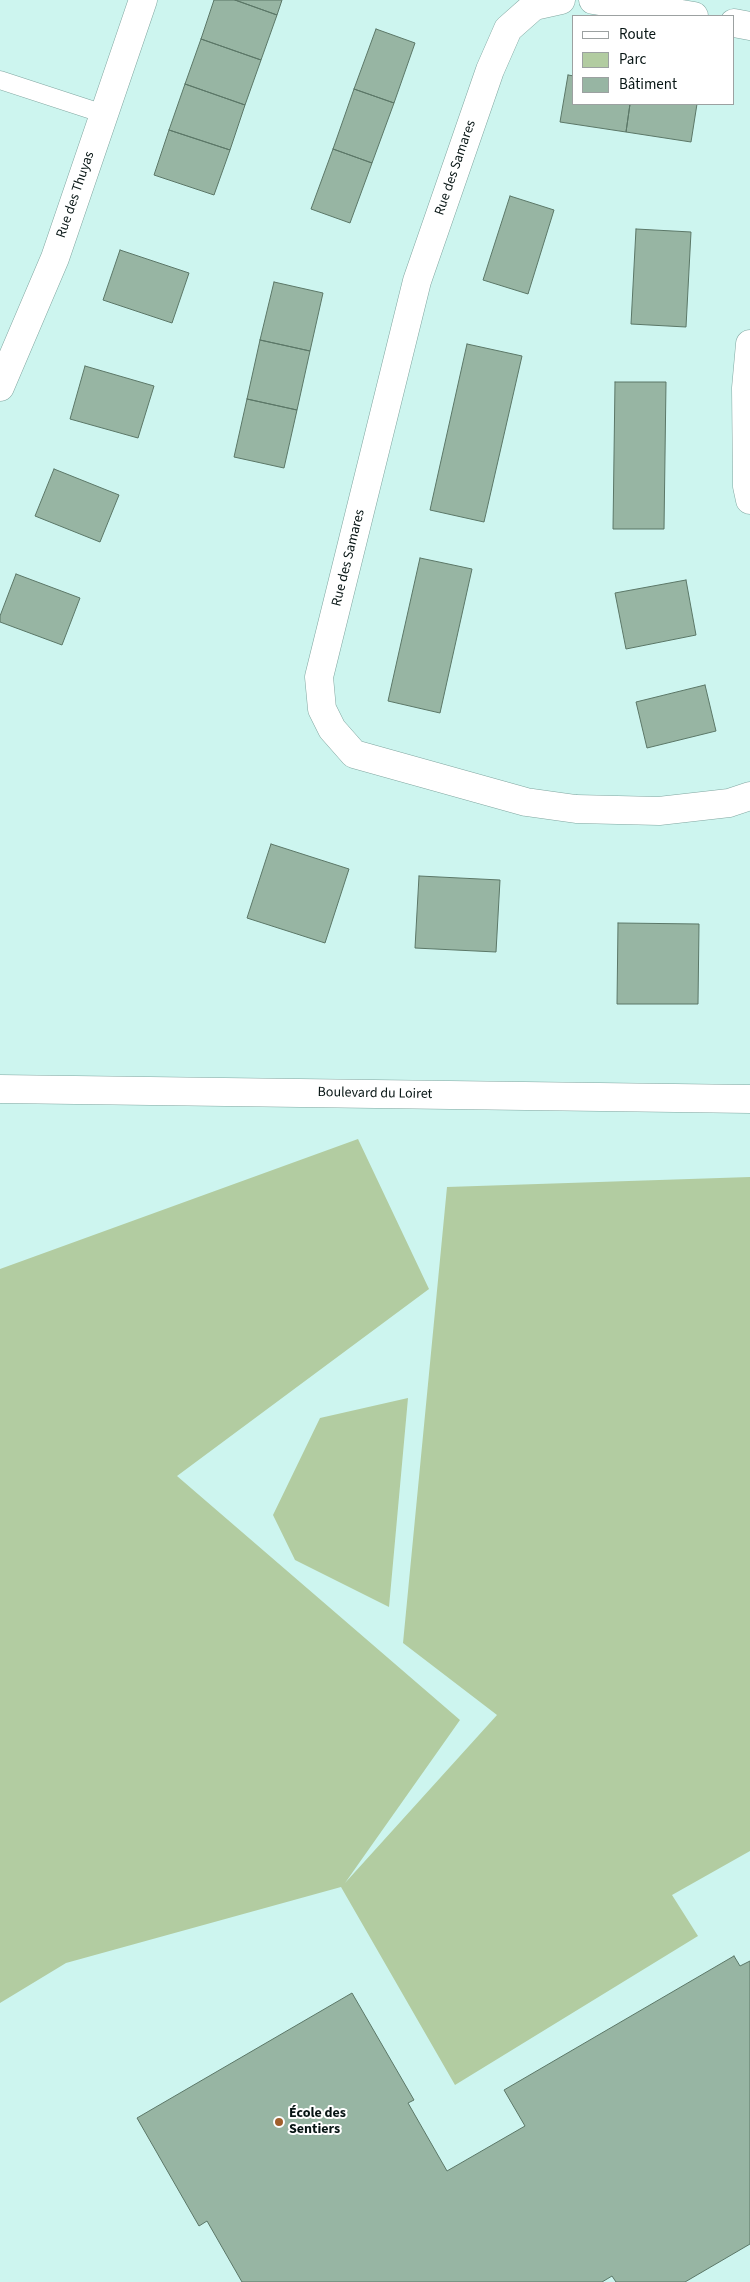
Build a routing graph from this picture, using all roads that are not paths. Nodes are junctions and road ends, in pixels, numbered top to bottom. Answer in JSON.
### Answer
{"nodes":[{"id":1,"x":143,"y":0,"type":"edge"},
{"id":2,"x":561,"y":0,"type":"edge"},
{"id":3,"x":593,"y":0,"type":"edge"},
{"id":4,"x":688,"y":15,"type":"edge"},
{"id":5,"x":735,"y":23,"type":"edge"},
{"id":6,"x":750,"y":26,"type":"edge"},
{"id":7,"x":0,"y":80,"type":"edge"},
{"id":8,"x":104,"y":114,"type":"junction"},
{"id":9,"x":750,"y":344,"type":"edge"},
{"id":10,"x":1,"y":383,"type":"edge"},
{"id":11,"x":750,"y":500,"type":"edge"},
{"id":12,"x":750,"y":796,"type":"edge"},
{"id":13,"x":0,"y":1089,"type":"edge"},
{"id":14,"x":750,"y":1099,"type":"edge"}],
"edges":[{"from":1,"to":8,"type":"street","name":"Rue des Thuyas"},
{"from":2,"to":12,"type":"street","name":"Rue des Samares"},
{"from":3,"to":4,"type":"street"},
{"from":5,"to":6,"type":"street"},
{"from":7,"to":8,"type":"lane"},
{"from":8,"to":10,"type":"street","name":"Rue des Thuyas"},
{"from":9,"to":11,"type":"street"},
{"from":13,"to":14,"type":"street","name":"Boulevard du Loiret"}]}
